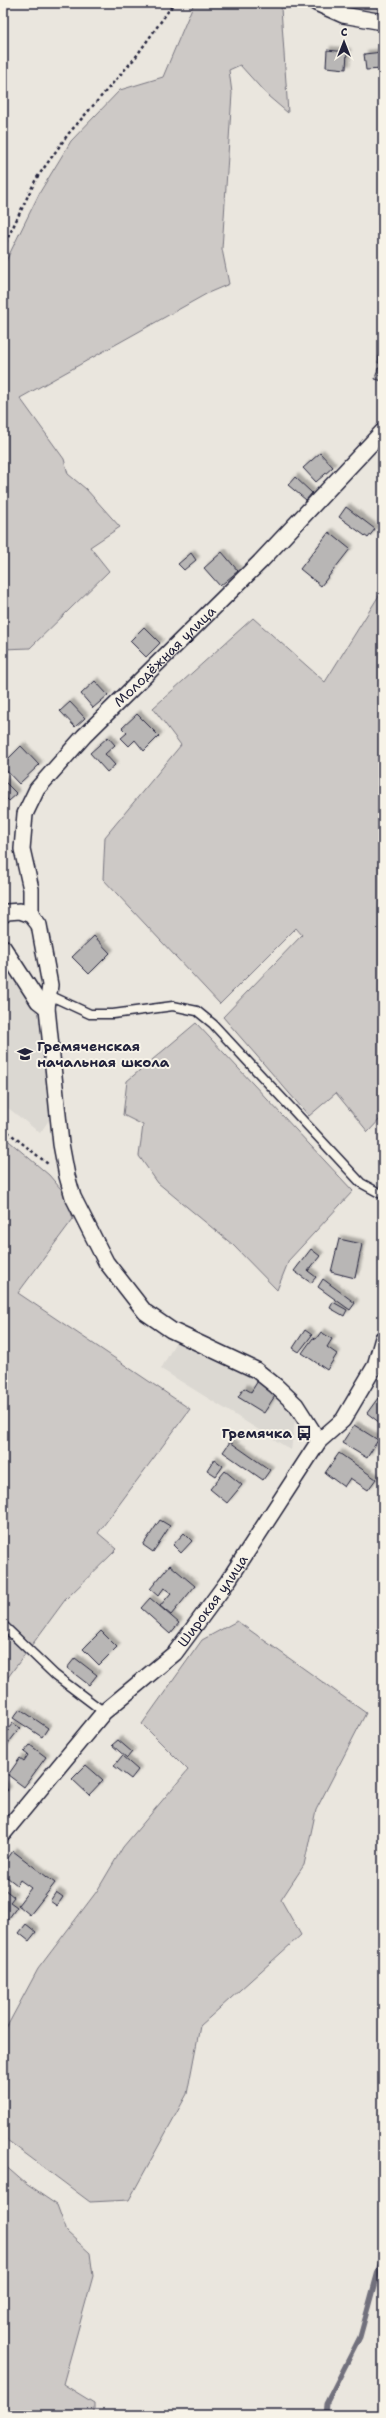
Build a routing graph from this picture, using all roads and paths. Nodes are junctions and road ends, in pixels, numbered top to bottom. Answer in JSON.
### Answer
{"nodes":[{"id":1,"x":174,"y":3,"type":"edge"},
{"id":2,"x":316,"y":3,"type":"edge"},
{"id":3,"x":383,"y":22,"type":"edge"},
{"id":4,"x":3,"y":248,"type":"edge"},
{"id":5,"x":383,"y":431,"type":"edge"},
{"id":6,"x":3,"y":915,"type":"edge"},
{"id":7,"x":30,"y":915,"type":"junction"},
{"id":8,"x":3,"y":947,"type":"edge"},
{"id":9,"x":48,"y":1002,"type":"junction"},
{"id":10,"x":3,"y":1128,"type":"edge"},
{"id":11,"x":67,"y":1176,"type":"junction"},
{"id":12,"x":383,"y":1195,"type":"edge"},
{"id":13,"x":383,"y":1338,"type":"edge"},
{"id":14,"x":319,"y":1441,"type":"junction"},
{"id":15,"x":3,"y":1625,"type":"edge"},
{"id":16,"x":104,"y":1712,"type":"junction"},
{"id":17,"x":3,"y":1834,"type":"edge"}],
"edges":[{"from":1,"to":4,"type":"path"},
{"from":2,"to":3,"type":"street"},
{"from":5,"to":7,"type":"street","name":"Молодёжная улица"},
{"from":6,"to":7,"type":"street"},
{"from":7,"to":9,"type":"street"},
{"from":8,"to":9,"type":"street"},
{"from":9,"to":11,"type":"street"},
{"from":9,"to":12,"type":"lane"},
{"from":10,"to":11,"type":"path"},
{"from":11,"to":14,"type":"street"},
{"from":13,"to":14,"type":"street","name":"Широкая улица"},
{"from":14,"to":16,"type":"street","name":"Широкая улица"},
{"from":15,"to":16,"type":"lane"},
{"from":16,"to":17,"type":"street","name":"Широкая улица"}]}
